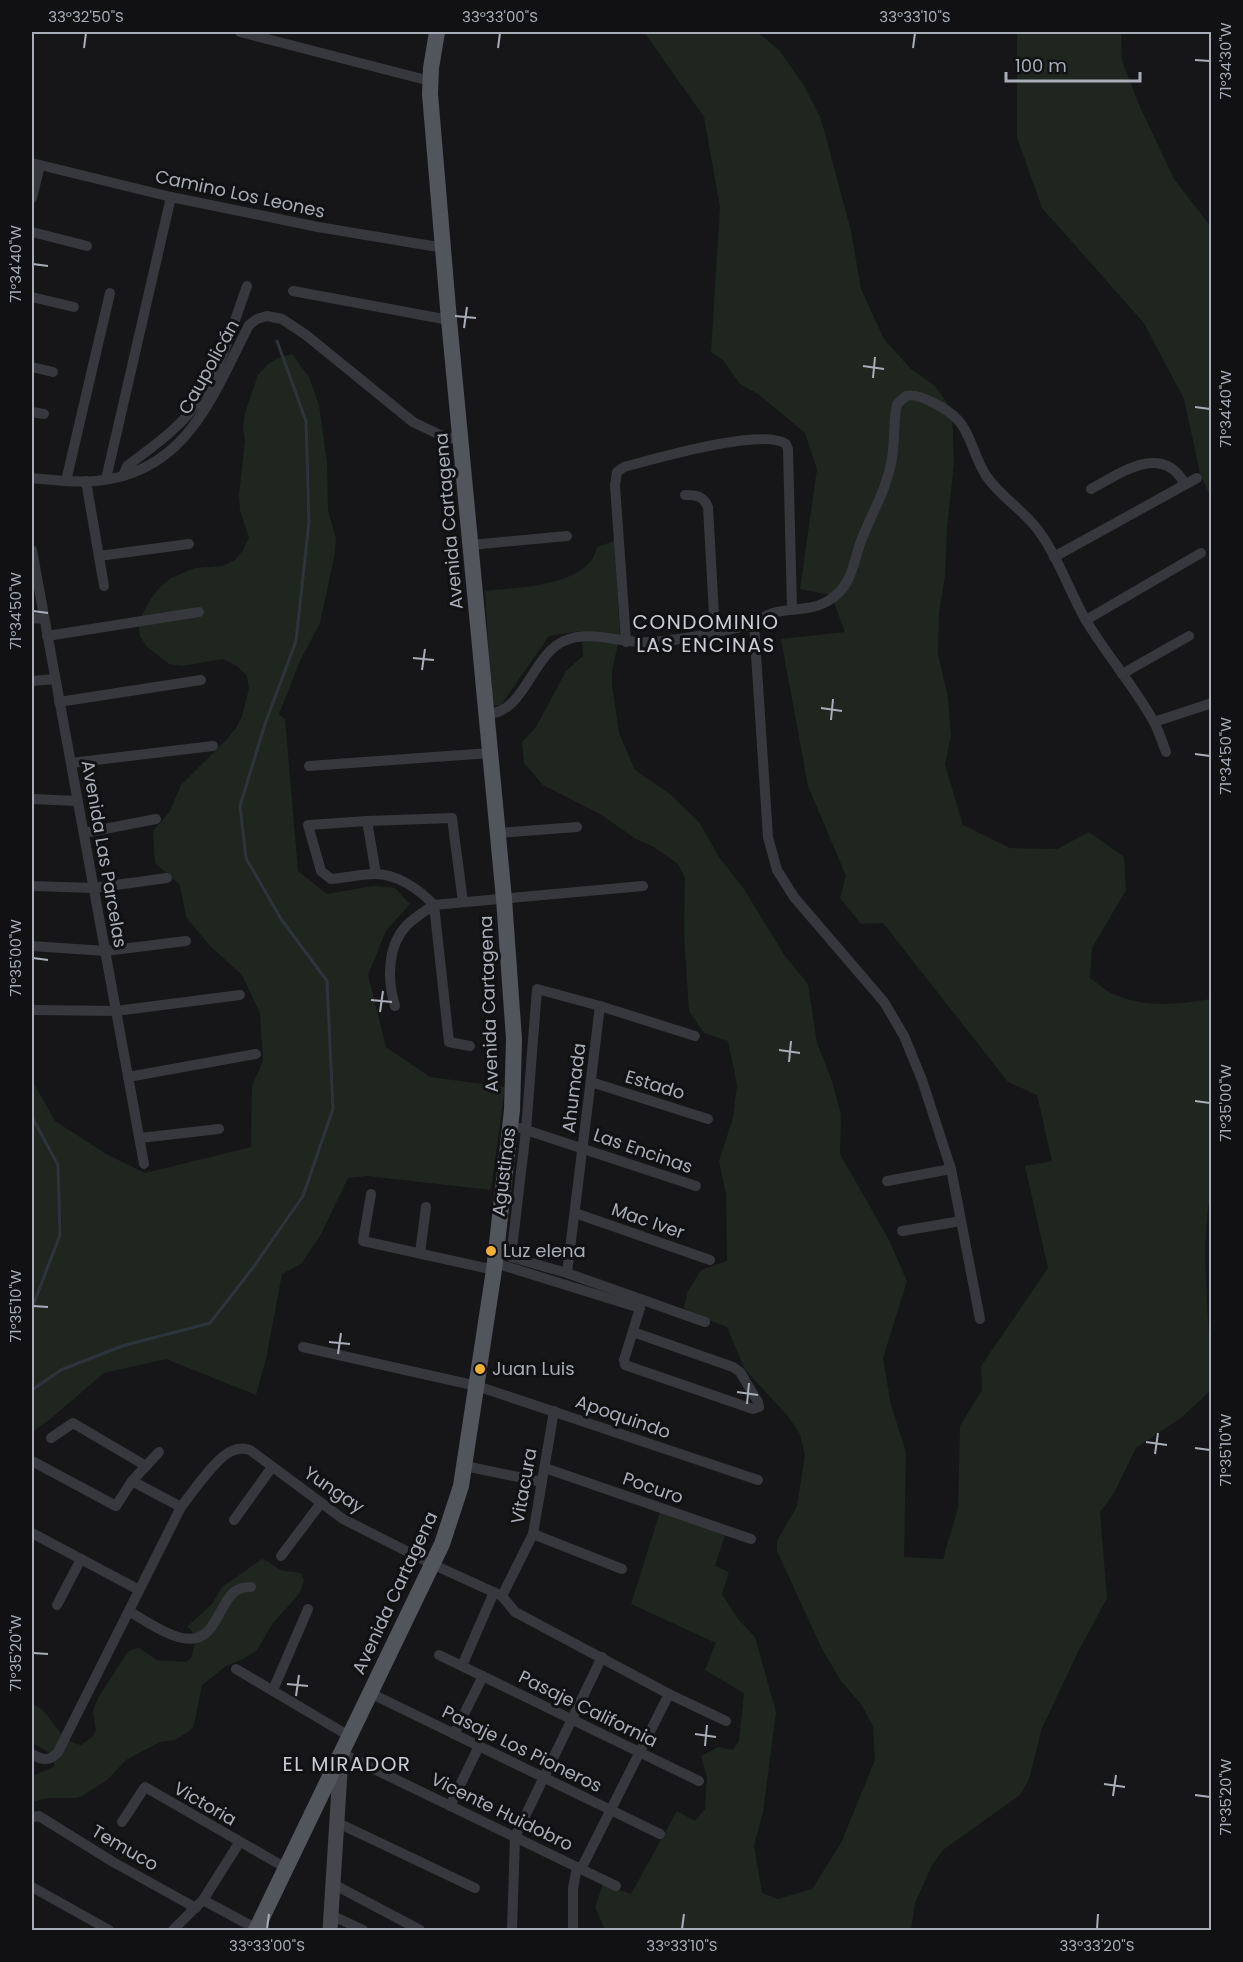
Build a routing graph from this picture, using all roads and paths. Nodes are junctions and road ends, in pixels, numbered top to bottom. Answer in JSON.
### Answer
{"nodes":[{"id":1,"x":240,"y":32,"type":"edge"},
{"id":2,"x":437,"y":32,"type":"edge"},
{"id":3,"x":430,"y":81,"type":"junction"},
{"id":4,"x":36,"y":164,"type":"edge"},
{"id":5,"x":171,"y":197,"type":"junction"},
{"id":6,"x":32,"y":198,"type":"edge"},
{"id":7,"x":32,"y":232,"type":"edge"},
{"id":8,"x":87,"y":246,"type":"dead end"},
{"id":9,"x":444,"y":248,"type":"junction"},
{"id":10,"x":247,"y":285,"type":"dead end"},
{"id":11,"x":293,"y":291,"type":"dead end"},
{"id":12,"x":110,"y":293,"type":"dead end"},
{"id":13,"x":32,"y":297,"type":"edge"},
{"id":14,"x":74,"y":307,"type":"dead end"},
{"id":15,"x":449,"y":320,"type":"junction"},
{"id":16,"x":32,"y":367,"type":"edge"},
{"id":17,"x":53,"y":372,"type":"dead end"},
{"id":18,"x":32,"y":411,"type":"edge"},
{"id":19,"x":44,"y":414,"type":"dead end"},
{"id":20,"x":462,"y":441,"type":"junction"},
{"id":21,"x":123,"y":476,"type":"junction"},
{"id":22,"x":32,"y":478,"type":"edge"},
{"id":23,"x":1197,"y":478,"type":"dead end"},
{"id":24,"x":106,"y":479,"type":"junction"},
{"id":25,"x":66,"y":481,"type":"junction"},
{"id":26,"x":86,"y":481,"type":"junction"},
{"id":27,"x":1185,"y":484,"type":"junction"},
{"id":28,"x":1091,"y":489,"type":"dead end"},
{"id":29,"x":686,"y":495,"type":"dead end"},
{"id":30,"x":567,"y":536,"type":"dead end"},
{"id":31,"x":189,"y":544,"type":"dead end"},
{"id":32,"x":471,"y":545,"type":"junction"},
{"id":33,"x":32,"y":550,"type":"edge"},
{"id":34,"x":1201,"y":553,"type":"dead end"},
{"id":35,"x":99,"y":556,"type":"junction"},
{"id":36,"x":1054,"y":557,"type":"junction"},
{"id":37,"x":104,"y":586,"type":"dead end"},
{"id":38,"x":792,"y":609,"type":"junction"},
{"id":39,"x":199,"y":612,"type":"dead end"},
{"id":40,"x":32,"y":618,"type":"edge"},
{"id":41,"x":44,"y":619,"type":"junction"},
{"id":42,"x":1086,"y":620,"type":"junction"},
{"id":43,"x":754,"y":624,"type":"junction"},
{"id":44,"x":715,"y":633,"type":"junction"},
{"id":45,"x":47,"y":636,"type":"junction"},
{"id":46,"x":1188,"y":636,"type":"dead end"},
{"id":47,"x":626,"y":642,"type":"junction"},
{"id":48,"x":1122,"y":674,"type":"junction"},
{"id":49,"x":55,"y":679,"type":"junction"},
{"id":50,"x":201,"y":680,"type":"dead end"},
{"id":51,"x":32,"y":681,"type":"edge"},
{"id":52,"x":59,"y":702,"type":"junction"},
{"id":53,"x":1212,"y":703,"type":"edge"},
{"id":54,"x":487,"y":714,"type":"junction"},
{"id":55,"x":1154,"y":722,"type":"junction"},
{"id":56,"x":213,"y":746,"type":"dead end"},
{"id":57,"x":1166,"y":752,"type":"dead end"},
{"id":58,"x":490,"y":753,"type":"junction"},
{"id":59,"x":71,"y":763,"type":"junction"},
{"id":60,"x":309,"y":766,"type":"dead end"},
{"id":61,"x":32,"y":799,"type":"edge"},
{"id":62,"x":78,"y":801,"type":"junction"},
{"id":63,"x":156,"y":819,"type":"dead end"},
{"id":64,"x":367,"y":821,"type":"junction"},
{"id":65,"x":578,"y":827,"type":"dead end"},
{"id":66,"x":84,"y":833,"type":"junction"},
{"id":67,"x":498,"y":833,"type":"junction"},
{"id":68,"x":376,"y":874,"type":"junction"},
{"id":69,"x":167,"y":878,"type":"dead end"},
{"id":70,"x":32,"y":886,"type":"edge"},
{"id":71,"x":643,"y":886,"type":"dead end"},
{"id":72,"x":94,"y":888,"type":"junction"},
{"id":73,"x":504,"y":899,"type":"junction"},
{"id":74,"x":463,"y":902,"type":"junction"},
{"id":75,"x":434,"y":905,"type":"junction"},
{"id":76,"x":186,"y":941,"type":"dead end"},
{"id":77,"x":32,"y":946,"type":"edge"},
{"id":78,"x":105,"y":951,"type":"junction"},
{"id":79,"x":240,"y":995,"type":"dead end"},
{"id":80,"x":395,"y":1005,"type":"dead end"},
{"id":81,"x":600,"y":1006,"type":"junction"},
{"id":82,"x":32,"y":1010,"type":"edge"},
{"id":83,"x":116,"y":1011,"type":"junction"},
{"id":84,"x":695,"y":1036,"type":"dead end"},
{"id":85,"x":470,"y":1046,"type":"dead end"},
{"id":86,"x":256,"y":1054,"type":"dead end"},
{"id":87,"x":128,"y":1077,"type":"junction"},
{"id":88,"x":591,"y":1082,"type":"junction"},
{"id":89,"x":708,"y":1119,"type":"dead end"},
{"id":90,"x":518,"y":1127,"type":"junction"},
{"id":91,"x":219,"y":1129,"type":"dead end"},
{"id":92,"x":140,"y":1138,"type":"junction"},
{"id":93,"x":584,"y":1148,"type":"junction"},
{"id":94,"x":144,"y":1164,"type":"dead end"},
{"id":95,"x":951,"y":1169,"type":"junction"},
{"id":96,"x":887,"y":1181,"type":"dead end"},
{"id":97,"x":696,"y":1186,"type":"dead end"},
{"id":98,"x":371,"y":1194,"type":"dead end"},
{"id":99,"x":426,"y":1208,"type":"dead end"},
{"id":100,"x":575,"y":1214,"type":"junction"},
{"id":101,"x":961,"y":1221,"type":"junction"},
{"id":102,"x":902,"y":1231,"type":"dead end"},
{"id":103,"x":420,"y":1253,"type":"junction"},
{"id":104,"x":710,"y":1260,"type":"dead end"},
{"id":105,"x":494,"y":1266,"type":"junction"},
{"id":106,"x":567,"y":1273,"type":"junction"},
{"id":107,"x":980,"y":1319,"type":"dead end"},
{"id":108,"x":705,"y":1322,"type":"dead end"},
{"id":109,"x":633,"y":1332,"type":"junction"},
{"id":110,"x":303,"y":1347,"type":"dead end"},
{"id":111,"x":477,"y":1386,"type":"junction"},
{"id":112,"x":554,"y":1411,"type":"junction"},
{"id":113,"x":51,"y":1438,"type":"dead end"},
{"id":114,"x":159,"y":1452,"type":"dead end"},
{"id":115,"x":32,"y":1461,"type":"edge"},
{"id":116,"x":146,"y":1466,"type":"junction"},
{"id":117,"x":465,"y":1466,"type":"junction"},
{"id":118,"x":272,"y":1467,"type":"junction"},
{"id":119,"x":544,"y":1468,"type":"junction"},
{"id":120,"x":758,"y":1480,"type":"dead end"},
{"id":121,"x":132,"y":1481,"type":"junction"},
{"id":122,"x":542,"y":1482,"type":"junction"},
{"id":123,"x":321,"y":1503,"type":"junction"},
{"id":124,"x":181,"y":1507,"type":"junction"},
{"id":125,"x":234,"y":1520,"type":"dead end"},
{"id":126,"x":32,"y":1533,"type":"edge"},
{"id":127,"x":533,"y":1534,"type":"junction"},
{"id":128,"x":751,"y":1539,"type":"dead end"},
{"id":129,"x":281,"y":1556,"type":"dead end"},
{"id":130,"x":81,"y":1559,"type":"junction"},
{"id":131,"x":432,"y":1564,"type":"junction"},
{"id":132,"x":622,"y":1569,"type":"dead end"},
{"id":133,"x":251,"y":1587,"type":"dead end"},
{"id":134,"x":139,"y":1590,"type":"junction"},
{"id":135,"x":498,"y":1594,"type":"junction"},
{"id":136,"x":57,"y":1605,"type":"dead end"},
{"id":137,"x":308,"y":1609,"type":"dead end"},
{"id":138,"x":129,"y":1611,"type":"junction"},
{"id":139,"x":439,"y":1655,"type":"dead end"},
{"id":140,"x":602,"y":1657,"type":"junction"},
{"id":141,"x":462,"y":1666,"type":"junction"},
{"id":142,"x":236,"y":1669,"type":"dead end"},
{"id":143,"x":483,"y":1676,"type":"junction"},
{"id":144,"x":273,"y":1690,"type":"junction"},
{"id":145,"x":370,"y":1693,"type":"junction"},
{"id":146,"x":669,"y":1694,"type":"junction"},
{"id":147,"x":572,"y":1719,"type":"junction"},
{"id":148,"x":726,"y":1721,"type":"dead end"},
{"id":149,"x":454,"y":1734,"type":"junction"},
{"id":150,"x":349,"y":1736,"type":"junction"},
{"id":151,"x":479,"y":1746,"type":"junction"},
{"id":152,"x":639,"y":1752,"type":"junction"},
{"id":153,"x":341,"y":1753,"type":"junction"},
{"id":154,"x":32,"y":1754,"type":"edge"},
{"id":155,"x":544,"y":1777,"type":"junction"},
{"id":156,"x":699,"y":1781,"type":"dead end"},
{"id":157,"x":450,"y":1806,"type":"junction"},
{"id":158,"x":611,"y":1810,"type":"junction"},
{"id":159,"x":35,"y":1817,"type":"edge"},
{"id":160,"x":122,"y":1822,"type":"dead end"},
{"id":161,"x":336,"y":1822,"type":"junction"},
{"id":162,"x":660,"y":1834,"type":"dead end"},
{"id":163,"x":515,"y":1837,"type":"junction"},
{"id":164,"x":239,"y":1843,"type":"junction"},
{"id":165,"x":286,"y":1868,"type":"junction"},
{"id":166,"x":579,"y":1868,"type":"junction"},
{"id":167,"x":333,"y":1884,"type":"junction"},
{"id":168,"x":616,"y":1886,"type":"dead end"},
{"id":169,"x":32,"y":1887,"type":"edge"},
{"id":170,"x":475,"y":1888,"type":"dead end"},
{"id":171,"x":200,"y":1904,"type":"junction"},
{"id":172,"x":331,"y":1923,"type":"edge"},
{"id":173,"x":109,"y":1930,"type":"edge"},
{"id":174,"x":173,"y":1930,"type":"edge"},
{"id":175,"x":256,"y":1930,"type":"edge"},
{"id":176,"x":363,"y":1930,"type":"edge"},
{"id":177,"x":420,"y":1930,"type":"edge"},
{"id":178,"x":512,"y":1930,"type":"edge"},
{"id":179,"x":573,"y":1930,"type":"edge"}],
"edges":[{"from":1,"to":3,"type":"street"},
{"from":2,"to":3,"type":"main road","name":"Avenida Cartagena"},
{"from":3,"to":9,"type":"main road","name":"Avenida Cartagena"},
{"from":4,"to":5,"type":"street","name":"Camino Los Leones"},
{"from":4,"to":6,"type":"street"},
{"from":5,"to":9,"type":"street","name":"Camino Los Leones"},
{"from":5,"to":24,"type":"street"},
{"from":7,"to":8,"type":"street"},
{"from":9,"to":15,"type":"main road","name":"Avenida Cartagena"},
{"from":10,"to":21,"type":"street"},
{"from":11,"to":15,"type":"street"},
{"from":12,"to":25,"type":"street"},
{"from":13,"to":14,"type":"street"},
{"from":15,"to":20,"type":"main road","name":"Avenida Cartagena"},
{"from":16,"to":17,"type":"street"},
{"from":18,"to":19,"type":"street"},
{"from":20,"to":21,"type":"street","name":"Caupolicán"},
{"from":20,"to":32,"type":"main road","name":"Avenida Cartagena"},
{"from":21,"to":24,"type":"street","name":"Caupolicán"},
{"from":22,"to":25,"type":"street","name":"Caupolicán"},
{"from":23,"to":27,"type":"street"},
{"from":24,"to":26,"type":"street","name":"Caupolicán"},
{"from":25,"to":26,"type":"street","name":"Caupolicán"},
{"from":26,"to":35,"type":"street"},
{"from":27,"to":28,"type":"street"},
{"from":27,"to":36,"type":"street"},
{"from":29,"to":44,"type":"street"},
{"from":30,"to":32,"type":"street"},
{"from":31,"to":35,"type":"street"},
{"from":32,"to":54,"type":"main road","name":"Avenida Cartagena"},
{"from":33,"to":41,"type":"street","name":"Avenida Las Parcelas"},
{"from":34,"to":42,"type":"street"},
{"from":35,"to":37,"type":"street"},
{"from":36,"to":38,"type":"street"},
{"from":36,"to":42,"type":"street"},
{"from":38,"to":43,"type":"street"},
{"from":38,"to":47,"type":"street"},
{"from":39,"to":45,"type":"street"},
{"from":40,"to":41,"type":"street"},
{"from":41,"to":45,"type":"street","name":"Avenida Las Parcelas"},
{"from":42,"to":48,"type":"street"},
{"from":43,"to":44,"type":"street"},
{"from":43,"to":95,"type":"street"},
{"from":44,"to":47,"type":"street"},
{"from":45,"to":49,"type":"street","name":"Avenida Las Parcelas"},
{"from":46,"to":48,"type":"street"},
{"from":47,"to":54,"type":"street"},
{"from":48,"to":55,"type":"street"},
{"from":49,"to":51,"type":"street"},
{"from":49,"to":52,"type":"street","name":"Avenida Las Parcelas"},
{"from":50,"to":52,"type":"street"},
{"from":52,"to":59,"type":"street","name":"Avenida Las Parcelas"},
{"from":53,"to":55,"type":"street"},
{"from":54,"to":58,"type":"main road","name":"Avenida Cartagena"},
{"from":55,"to":57,"type":"street"},
{"from":56,"to":59,"type":"street"},
{"from":58,"to":60,"type":"street"},
{"from":58,"to":67,"type":"main road","name":"Avenida Cartagena"},
{"from":59,"to":62,"type":"street","name":"Avenida Las Parcelas"},
{"from":61,"to":62,"type":"street"},
{"from":62,"to":66,"type":"street","name":"Avenida Las Parcelas"},
{"from":63,"to":66,"type":"street"},
{"from":64,"to":68,"type":"street"},
{"from":64,"to":68,"type":"street"},
{"from":64,"to":74,"type":"street"},
{"from":65,"to":67,"type":"street"},
{"from":66,"to":72,"type":"street","name":"Avenida Las Parcelas"},
{"from":67,"to":73,"type":"main road","name":"Avenida Cartagena"},
{"from":68,"to":75,"type":"street"},
{"from":69,"to":72,"type":"street"},
{"from":70,"to":72,"type":"street"},
{"from":71,"to":73,"type":"street"},
{"from":72,"to":78,"type":"street","name":"Avenida Las Parcelas"},
{"from":73,"to":74,"type":"street"},
{"from":73,"to":90,"type":"main road","name":"Avenida Cartagena"},
{"from":74,"to":75,"type":"street"},
{"from":75,"to":80,"type":"street"},
{"from":75,"to":85,"type":"street"},
{"from":76,"to":78,"type":"street"},
{"from":77,"to":78,"type":"street"},
{"from":78,"to":83,"type":"street","name":"Avenida Las Parcelas"},
{"from":79,"to":83,"type":"street"},
{"from":81,"to":84,"type":"street"},
{"from":81,"to":88,"type":"street","name":"Ahumada"},
{"from":81,"to":90,"type":"street","name":"Agustinas"},
{"from":82,"to":83,"type":"street"},
{"from":83,"to":87,"type":"street","name":"Avenida Las Parcelas"},
{"from":86,"to":87,"type":"street"},
{"from":87,"to":92,"type":"street","name":"Avenida Las Parcelas"},
{"from":88,"to":89,"type":"street","name":"Estado"},
{"from":88,"to":93,"type":"street","name":"Ahumada"},
{"from":90,"to":93,"type":"street","name":"Las Encinas"},
{"from":90,"to":105,"type":"main road","name":"Avenida Cartagena"},
{"from":90,"to":106,"type":"street","name":"Agustinas"},
{"from":91,"to":92,"type":"street"},
{"from":92,"to":94,"type":"street","name":"Avenida Las Parcelas"},
{"from":93,"to":97,"type":"street","name":"Las Encinas"},
{"from":93,"to":100,"type":"street","name":"Ahumada"},
{"from":95,"to":96,"type":"street"},
{"from":95,"to":101,"type":"street"},
{"from":98,"to":103,"type":"street"},
{"from":99,"to":103,"type":"street"},
{"from":100,"to":104,"type":"street","name":"Mac Iver"},
{"from":100,"to":106,"type":"street","name":"Ahumada"},
{"from":101,"to":102,"type":"street"},
{"from":101,"to":107,"type":"street"},
{"from":103,"to":105,"type":"street"},
{"from":105,"to":109,"type":"street"},
{"from":105,"to":111,"type":"main road","name":"Avenida Cartagena"},
{"from":106,"to":108,"type":"street"},
{"from":109,"to":109,"type":"street"},
{"from":110,"to":111,"type":"street","name":"Apoquindo"},
{"from":111,"to":112,"type":"street","name":"Apoquindo"},
{"from":111,"to":117,"type":"main road","name":"Avenida Cartagena"},
{"from":112,"to":119,"type":"street","name":"Vitacura"},
{"from":112,"to":120,"type":"street","name":"Apoquindo"},
{"from":113,"to":116,"type":"street"},
{"from":114,"to":116,"type":"street"},
{"from":115,"to":121,"type":"street"},
{"from":116,"to":121,"type":"street"},
{"from":117,"to":122,"type":"street"},
{"from":117,"to":131,"type":"main road","name":"Avenida Cartagena"},
{"from":118,"to":123,"type":"street","name":"Yungay"},
{"from":118,"to":124,"type":"street","name":"Yungay"},
{"from":118,"to":125,"type":"street"},
{"from":119,"to":122,"type":"street","name":"Vitacura"},
{"from":119,"to":128,"type":"street","name":"Pocuro"},
{"from":121,"to":124,"type":"street"},
{"from":122,"to":127,"type":"street","name":"Vitacura"},
{"from":123,"to":129,"type":"street"},
{"from":123,"to":131,"type":"street","name":"Yungay"},
{"from":124,"to":134,"type":"street","name":"Yungay"},
{"from":126,"to":130,"type":"street"},
{"from":127,"to":132,"type":"street"},
{"from":127,"to":135,"type":"street","name":"Vitacura"},
{"from":130,"to":134,"type":"street"},
{"from":130,"to":136,"type":"street"},
{"from":131,"to":135,"type":"street","name":"Yungay"},
{"from":131,"to":145,"type":"main road","name":"Avenida Cartagena"},
{"from":133,"to":138,"type":"street"},
{"from":134,"to":138,"type":"street","name":"Yungay"},
{"from":135,"to":140,"type":"street","name":"Yungay"},
{"from":135,"to":141,"type":"street"},
{"from":137,"to":144,"type":"street"},
{"from":138,"to":154,"type":"street","name":"Yungay"},
{"from":139,"to":141,"type":"street","name":"Pasaje California"},
{"from":140,"to":146,"type":"street","name":"Yungay"},
{"from":140,"to":147,"type":"street"},
{"from":141,"to":143,"type":"street","name":"Pasaje California"},
{"from":142,"to":144,"type":"street"},
{"from":143,"to":147,"type":"street","name":"Pasaje California"},
{"from":143,"to":149,"type":"street"},
{"from":144,"to":150,"type":"street"},
{"from":145,"to":149,"type":"street","name":"Pasaje Los Pioneros"},
{"from":145,"to":150,"type":"main road","name":"Avenida Cartagena"},
{"from":146,"to":148,"type":"street","name":"Yungay"},
{"from":146,"to":152,"type":"street"},
{"from":147,"to":152,"type":"street","name":"Pasaje California"},
{"from":147,"to":155,"type":"street"},
{"from":149,"to":151,"type":"street","name":"Pasaje Los Pioneros"},
{"from":150,"to":153,"type":"main road","name":"Avenida Cartagena"},
{"from":151,"to":155,"type":"street","name":"Pasaje Los Pioneros"},
{"from":151,"to":157,"type":"street"},
{"from":152,"to":156,"type":"street","name":"Pasaje California"},
{"from":152,"to":158,"type":"street"},
{"from":153,"to":157,"type":"street","name":"Vicente Huidobro"},
{"from":153,"to":161,"type":"street"},
{"from":153,"to":165,"type":"main road","name":"Avenida Cartagena"},
{"from":155,"to":158,"type":"street","name":"Pasaje Los Pioneros"},
{"from":155,"to":163,"type":"street"},
{"from":157,"to":163,"type":"street","name":"Vicente Huidobro"},
{"from":158,"to":162,"type":"street","name":"Pasaje Los Pioneros"},
{"from":158,"to":166,"type":"street"},
{"from":159,"to":171,"type":"street","name":"Temuco"},
{"from":160,"to":164,"type":"street","name":"Victoria"},
{"from":161,"to":167,"type":"street"},
{"from":161,"to":170,"type":"street"},
{"from":163,"to":166,"type":"street","name":"Vicente Huidobro"},
{"from":163,"to":178,"type":"street"},
{"from":164,"to":165,"type":"street","name":"Victoria"},
{"from":164,"to":171,"type":"street"},
{"from":165,"to":175,"type":"main road","name":"Avenida Cartagena"},
{"from":166,"to":168,"type":"street","name":"Vicente Huidobro"},
{"from":166,"to":179,"type":"street"},
{"from":167,"to":172,"type":"street"},
{"from":167,"to":177,"type":"street"},
{"from":169,"to":173,"type":"street"},
{"from":171,"to":174,"type":"street"},
{"from":171,"to":175,"type":"street","name":"Temuco"},
{"from":172,"to":176,"type":"street"}]}
